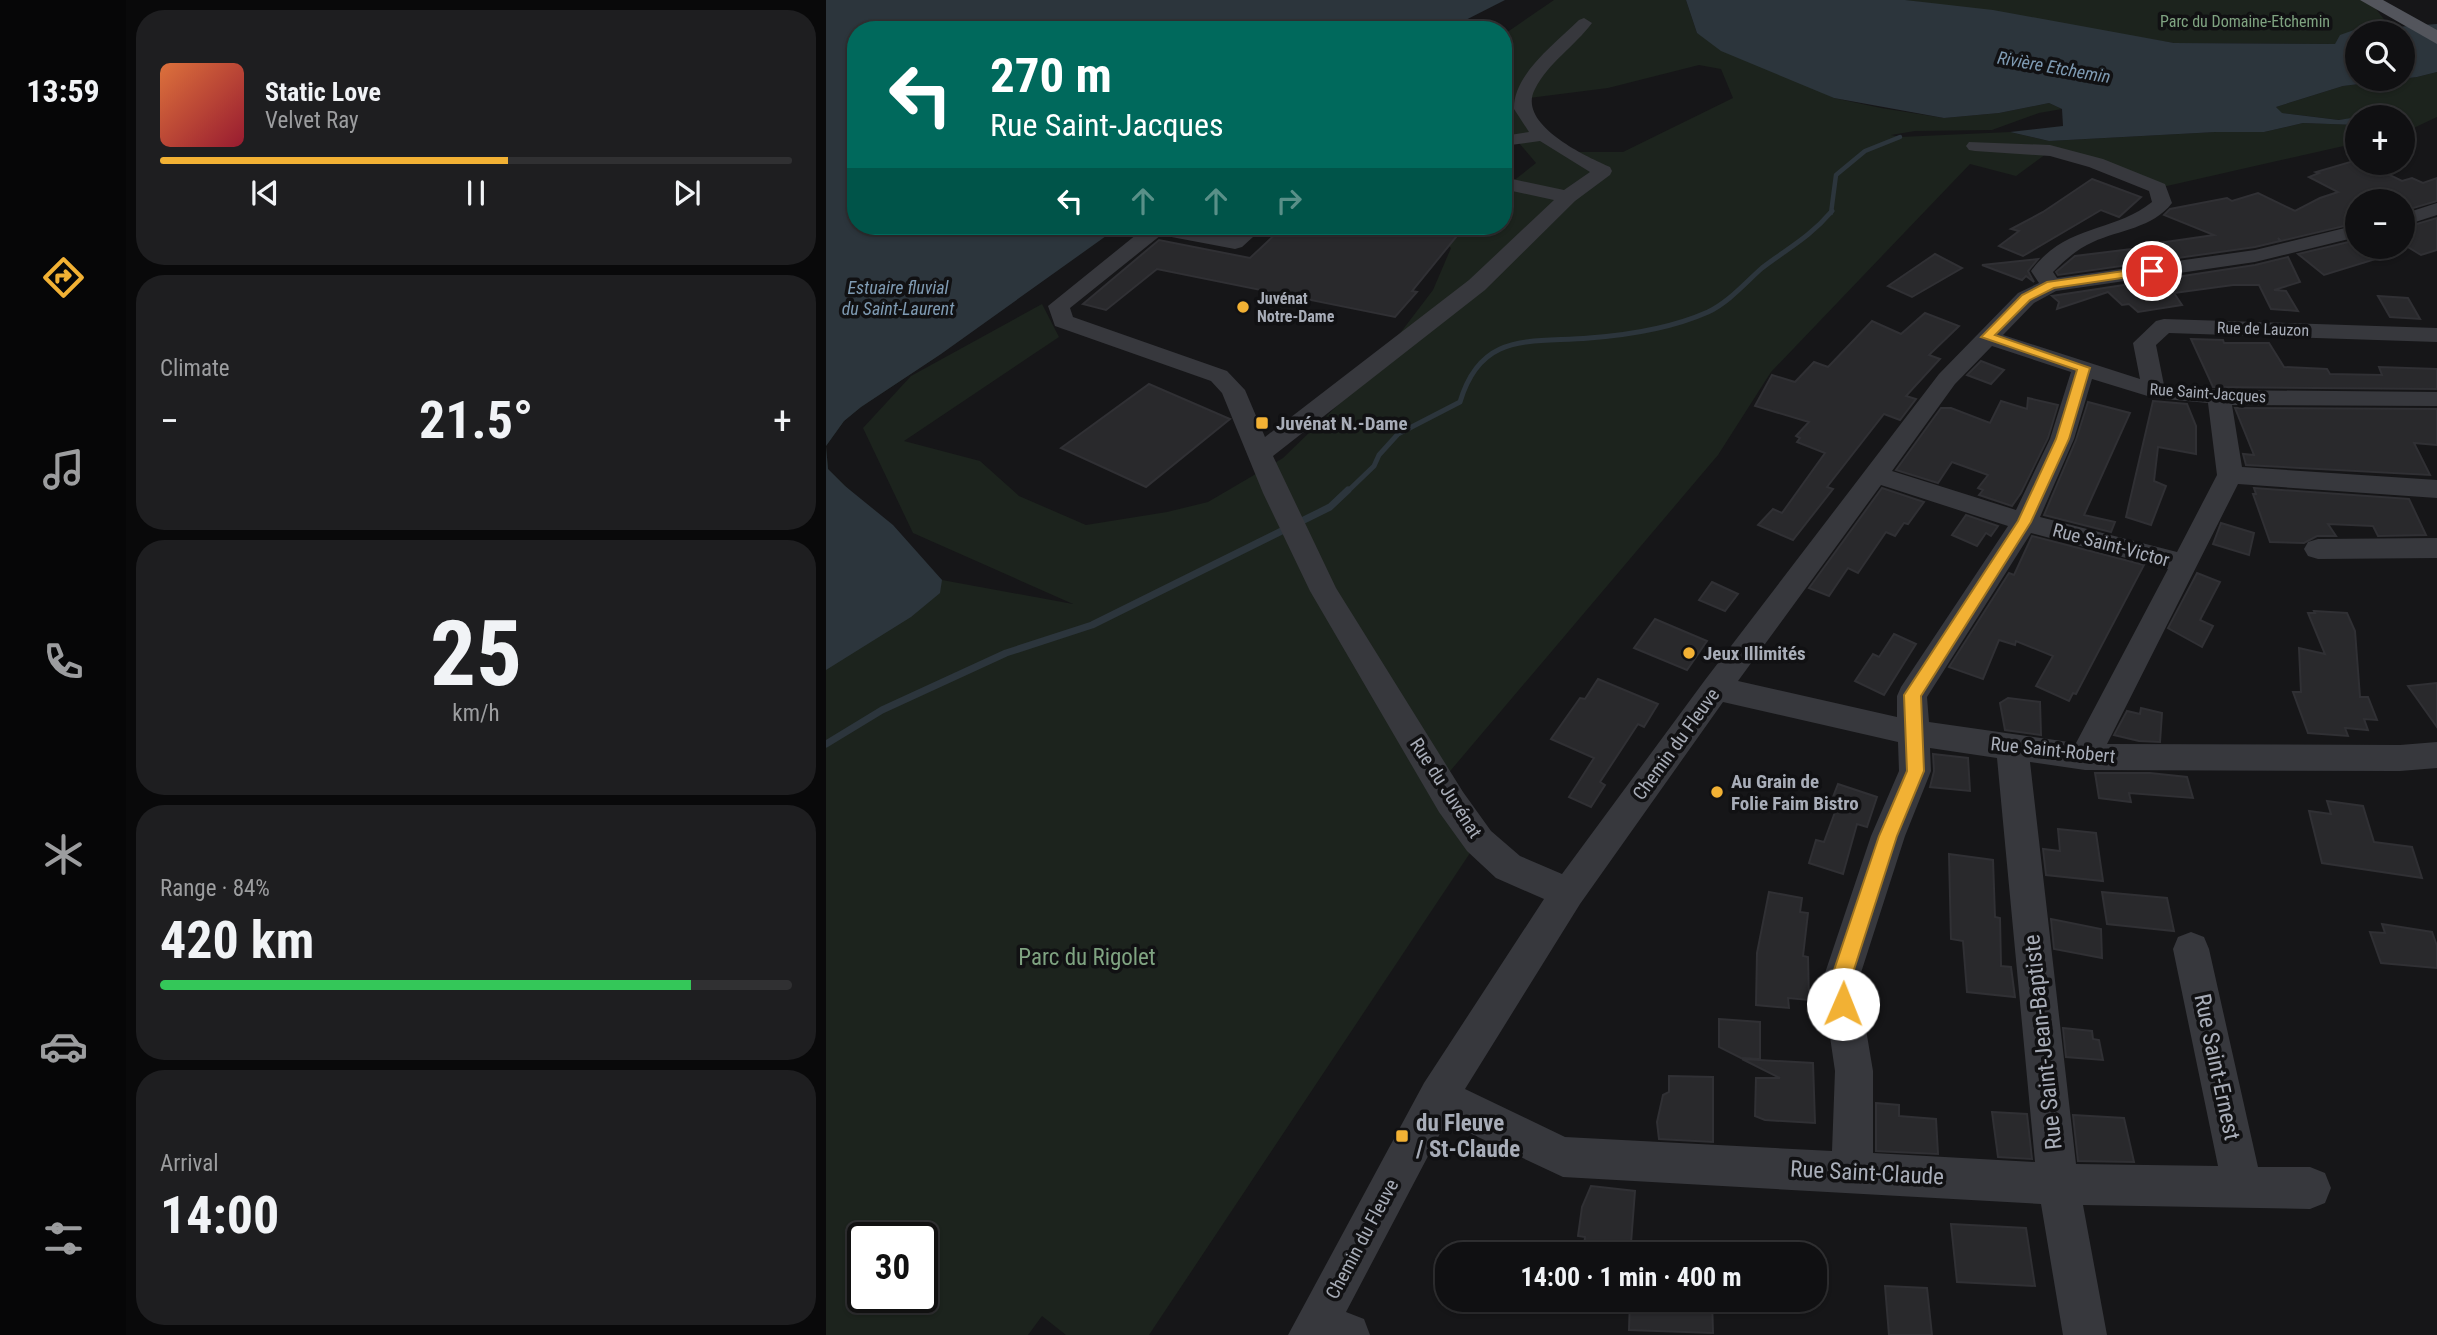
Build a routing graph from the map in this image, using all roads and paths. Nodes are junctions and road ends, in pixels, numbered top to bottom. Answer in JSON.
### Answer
{"nodes":[{"id":1,"x":2369,"y":0,"type":"edge"},
{"id":2,"x":1584,"y":23,"type":"dead end"},
{"id":3,"x":2437,"y":37,"type":"edge"},
{"id":4,"x":1542,"y":135,"type":"junction"},
{"id":5,"x":1512,"y":140,"type":"edge"},
{"id":6,"x":1975,"y":146,"type":"dead end"},
{"id":7,"x":1512,"y":185,"type":"edge"},
{"id":8,"x":1568,"y":197,"type":"junction"},
{"id":9,"x":2437,"y":209,"type":"edge"},
{"id":10,"x":2415,"y":216,"type":"edge"},
{"id":11,"x":2415,"y":220,"type":"edge"},
{"id":12,"x":2437,"y":228,"type":"edge"},
{"id":13,"x":2345,"y":234,"type":"edge"},
{"id":14,"x":1148,"y":235,"type":"edge"},
{"id":15,"x":1193,"y":235,"type":"edge"},
{"id":16,"x":1244,"y":235,"type":"edge"},
{"id":17,"x":2051,"y":285,"type":"junction"},
{"id":18,"x":2437,"y":335,"type":"edge"},
{"id":19,"x":1987,"y":337,"type":"junction"},
{"id":20,"x":2084,"y":368,"type":"junction"},
{"id":21,"x":2154,"y":391,"type":"junction"},
{"id":22,"x":2219,"y":397,"type":"junction"},
{"id":23,"x":2437,"y":399,"type":"edge"},
{"id":24,"x":1260,"y":454,"type":"junction"},
{"id":25,"x":1875,"y":474,"type":"junction"},
{"id":26,"x":2230,"y":475,"type":"junction"},
{"id":27,"x":2437,"y":489,"type":"edge"},
{"id":28,"x":2024,"y":522,"type":"junction"},
{"id":29,"x":2437,"y":548,"type":"edge"},
{"id":30,"x":2318,"y":549,"type":"dead end"},
{"id":31,"x":2186,"y":564,"type":"junction"},
{"id":32,"x":1716,"y":688,"type":"junction"},
{"id":33,"x":1913,"y":733,"type":"junction"},
{"id":34,"x":2012,"y":747,"type":"junction"},
{"id":35,"x":2437,"y":755,"type":"edge"},
{"id":36,"x":2085,"y":757,"type":"junction"},
{"id":37,"x":1568,"y":893,"type":"junction"},
{"id":38,"x":2191,"y":949,"type":"dead end"},
{"id":39,"x":1438,"y":1097,"type":"junction"},
{"id":40,"x":1852,"y":1172,"type":"junction"},
{"id":41,"x":2057,"y":1184,"type":"junction"},
{"id":42,"x":2242,"y":1185,"type":"junction"},
{"id":43,"x":2310,"y":1188,"type":"dead end"},
{"id":44,"x":1324,"y":1333,"type":"edge"},
{"id":45,"x":2085,"y":1335,"type":"edge"}],
"edges":[{"from":1,"to":3,"type":"main road"},
{"from":2,"to":4,"type":"street"},
{"from":4,"to":5,"type":"street"},
{"from":4,"to":8,"type":"street"},
{"from":6,"to":17,"type":"street"},
{"from":7,"to":8,"type":"street"},
{"from":8,"to":24,"type":"street"},
{"from":9,"to":10,"type":"street"},
{"from":11,"to":12,"type":"street"},
{"from":13,"to":17,"type":"street","name":"Chemin du Fleuve"},
{"from":14,"to":24,"type":"street","name":"Rue du Juvénat"},
{"from":15,"to":16,"type":"street","name":"Rue du Juvénat"},
{"from":17,"to":19,"type":"street","name":"Chemin du Fleuve"},
{"from":18,"to":21,"type":"street","name":"Rue de Lauzon"},
{"from":19,"to":20,"type":"street","name":"Rue Saint-Jacques"},
{"from":19,"to":25,"type":"street","name":"Chemin du Fleuve"},
{"from":20,"to":21,"type":"street","name":"Rue Saint-Jacques"},
{"from":20,"to":28,"type":"street"},
{"from":21,"to":22,"type":"street","name":"Rue Saint-Jacques"},
{"from":22,"to":23,"type":"street","name":"Rue Saint-Jacques"},
{"from":22,"to":26,"type":"street"},
{"from":24,"to":37,"type":"street","name":"Rue du Juvénat"},
{"from":25,"to":28,"type":"street","name":"Rue Saint-Victor"},
{"from":25,"to":32,"type":"street","name":"Chemin du Fleuve"},
{"from":26,"to":27,"type":"street"},
{"from":26,"to":31,"type":"street"},
{"from":28,"to":31,"type":"street","name":"Rue Saint-Victor"},
{"from":28,"to":33,"type":"street"},
{"from":29,"to":30,"type":"street"},
{"from":31,"to":36,"type":"street"},
{"from":32,"to":33,"type":"street","name":"Rue Saint-Robert"},
{"from":32,"to":37,"type":"street","name":"Chemin du Fleuve"},
{"from":33,"to":34,"type":"street","name":"Rue Saint-Robert"},
{"from":33,"to":40,"type":"street"},
{"from":34,"to":36,"type":"street","name":"Rue Saint-Robert"},
{"from":34,"to":41,"type":"street","name":"Rue Saint-Jean-Baptiste"},
{"from":35,"to":36,"type":"street","name":"Rue Saint-Robert"},
{"from":37,"to":39,"type":"street","name":"Chemin du Fleuve"},
{"from":38,"to":42,"type":"street","name":"Rue Saint-Ernest"},
{"from":39,"to":40,"type":"street","name":"Rue Saint-Claude"},
{"from":39,"to":44,"type":"street","name":"Chemin du Fleuve"},
{"from":40,"to":41,"type":"street","name":"Rue Saint-Claude"},
{"from":41,"to":42,"type":"street","name":"Rue Saint-Claude"},
{"from":41,"to":45,"type":"street","name":"Rue Saint-Jean-Baptiste"},
{"from":42,"to":43,"type":"street","name":"Rue Saint-Claude"}]}
